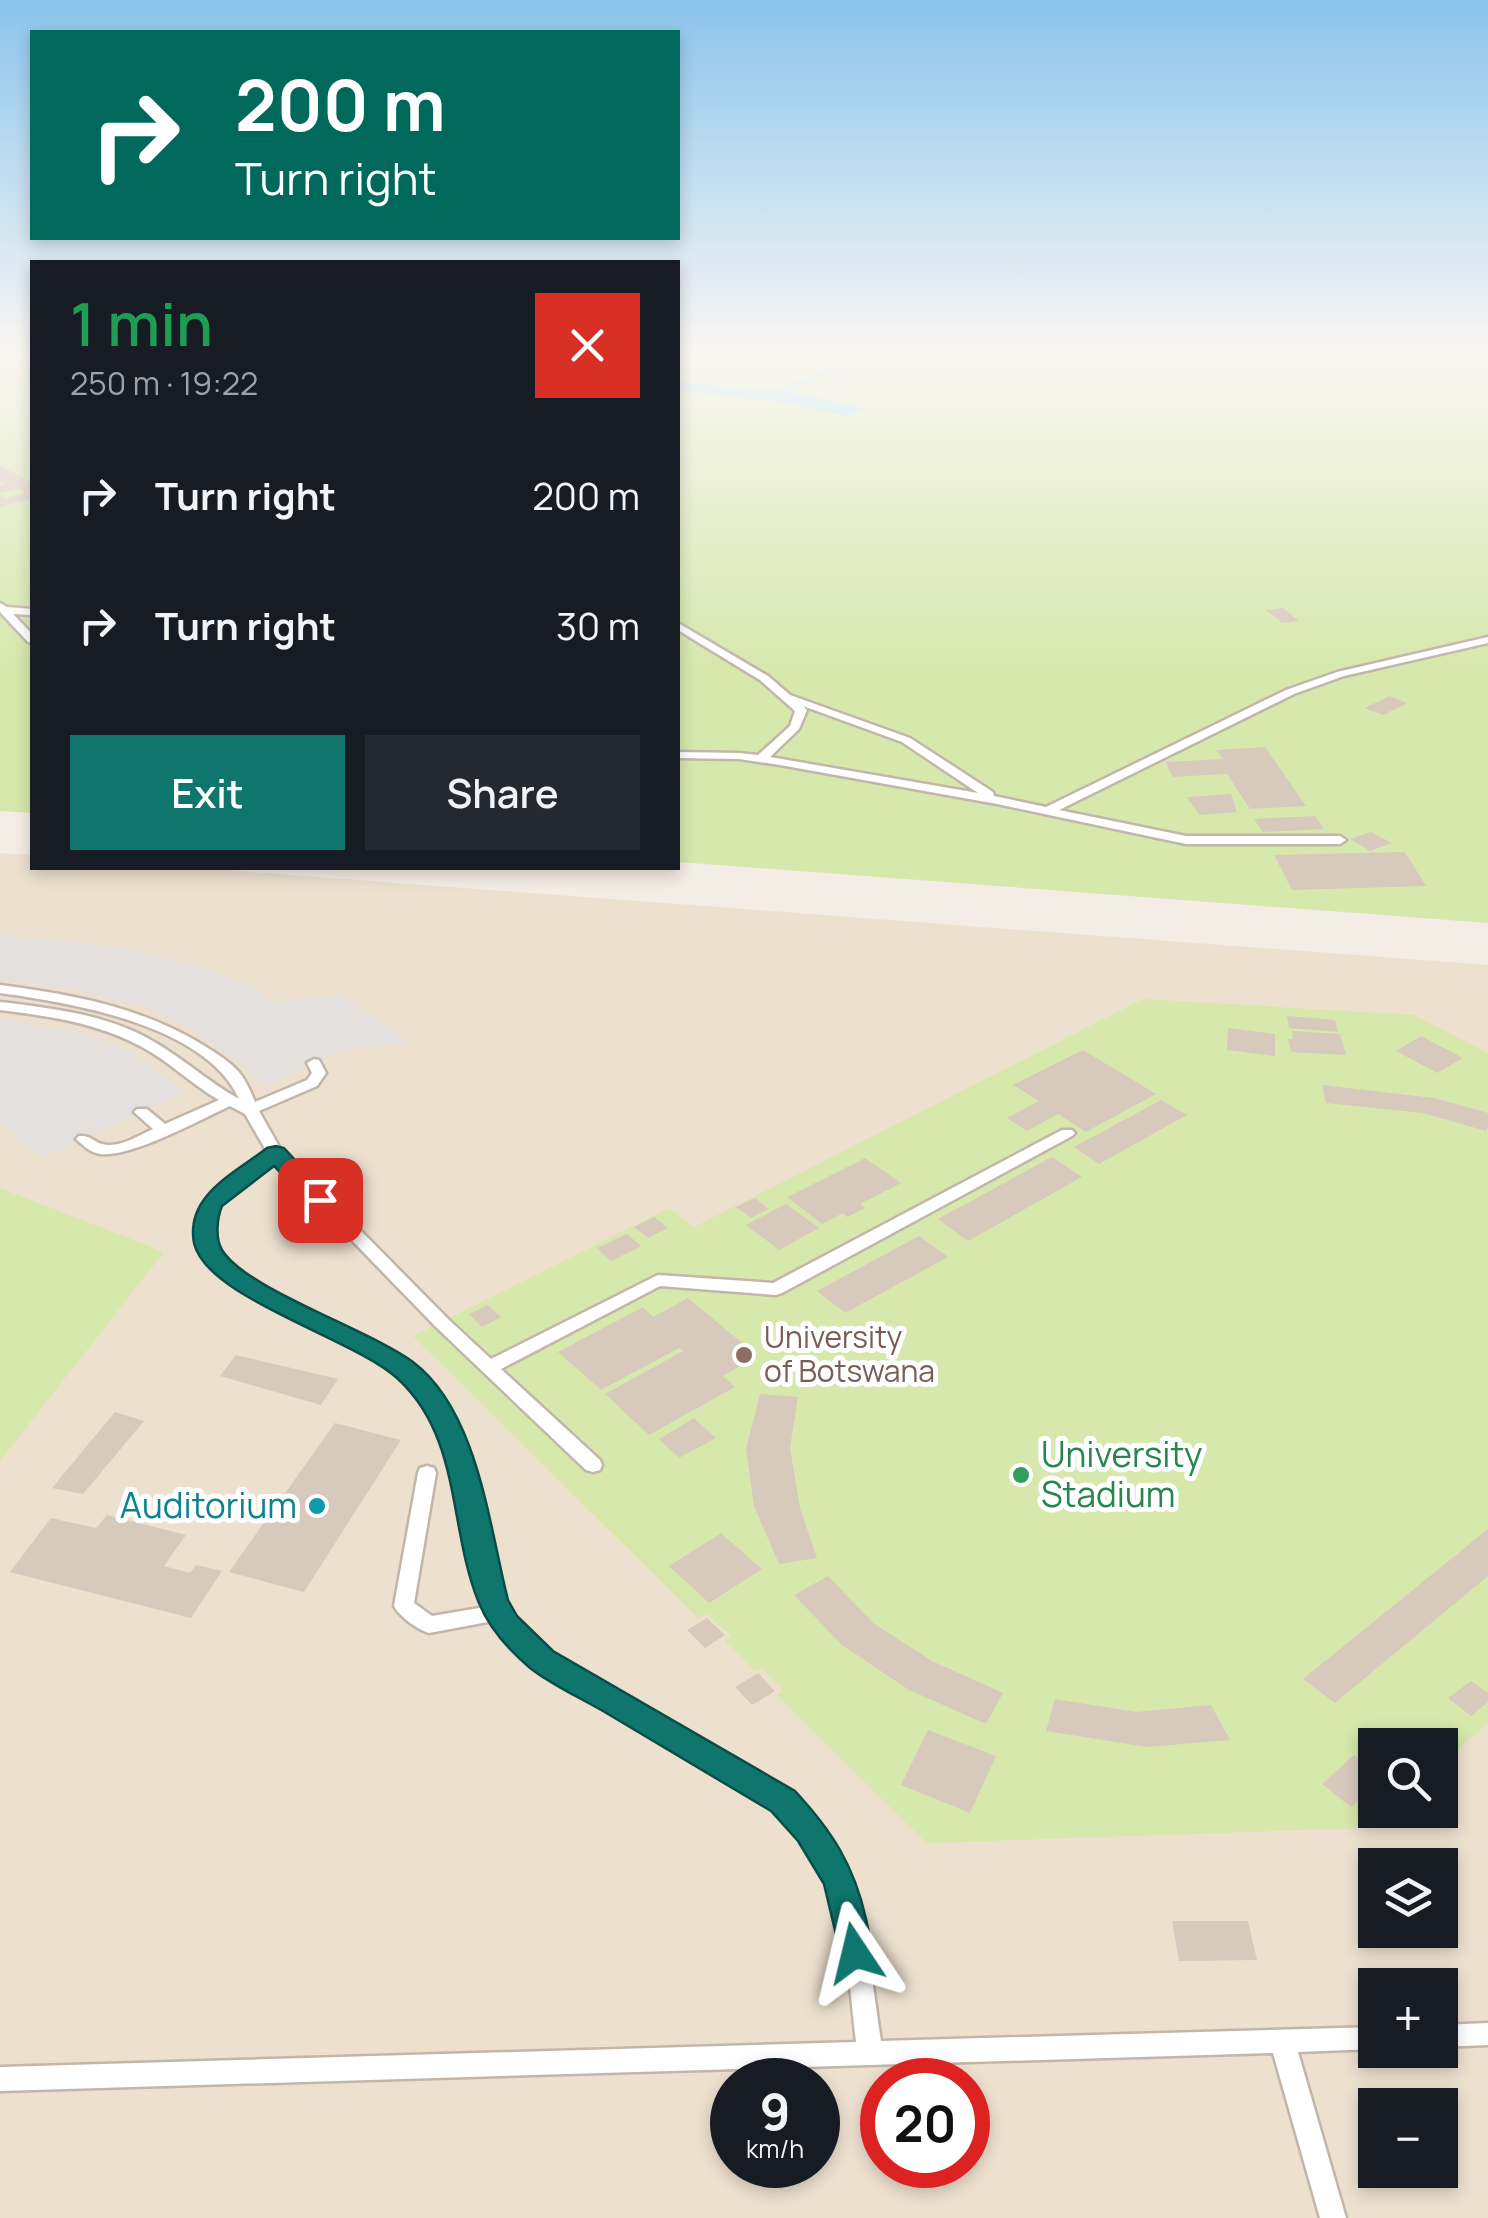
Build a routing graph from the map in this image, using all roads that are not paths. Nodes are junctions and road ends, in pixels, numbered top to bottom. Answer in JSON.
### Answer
{"nodes":[{"id":1,"x":2,"y":608,"type":"edge"},
{"id":2,"x":30,"y":612,"type":"edge"},
{"id":3,"x":680,"y":627,"type":"edge"},
{"id":4,"x":30,"y":638,"type":"edge"},
{"id":5,"x":1488,"y":640,"type":"edge"},
{"id":6,"x":791,"y":698,"type":"junction"},
{"id":7,"x":680,"y":754,"type":"edge"},
{"id":8,"x":761,"y":759,"type":"junction"},
{"id":9,"x":997,"y":800,"type":"junction"},
{"id":10,"x":1047,"y":812,"type":"junction"},
{"id":11,"x":1340,"y":840,"type":"dead end"},
{"id":12,"x":0,"y":989,"type":"edge"},
{"id":13,"x":0,"y":1006,"type":"edge"},
{"id":14,"x":314,"y":1063,"type":"dead end"},
{"id":15,"x":231,"y":1100,"type":"junction"},
{"id":16,"x":248,"y":1110,"type":"junction"},
{"id":17,"x":142,"y":1112,"type":"dead end"},
{"id":18,"x":163,"y":1130,"type":"junction"},
{"id":19,"x":1066,"y":1133,"type":"dead end"},
{"id":20,"x":84,"y":1138,"type":"dead end"},
{"id":21,"x":276,"y":1153,"type":"junction"},
{"id":22,"x":490,"y":1366,"type":"junction"},
{"id":23,"x":593,"y":1465,"type":"dead end"},
{"id":24,"x":427,"y":1472,"type":"dead end"},
{"id":25,"x":498,"y":1612,"type":"junction"},
{"id":26,"x":1488,"y":2034,"type":"edge"},
{"id":27,"x":1458,"y":2035,"type":"edge"},
{"id":28,"x":1358,"y":2038,"type":"edge"},
{"id":29,"x":1282,"y":2040,"type":"junction"},
{"id":30,"x":870,"y":2052,"type":"junction"},
{"id":31,"x":0,"y":2079,"type":"edge"},
{"id":32,"x":1333,"y":2218,"type":"edge"}],
"edges":[{"from":1,"to":2,"type":"lane"},
{"from":1,"to":4,"type":"lane"},
{"from":3,"to":6,"type":"lane"},
{"from":5,"to":10,"type":"lane"},
{"from":6,"to":8,"type":"lane"},
{"from":6,"to":9,"type":"lane"},
{"from":7,"to":8,"type":"lane"},
{"from":8,"to":9,"type":"lane"},
{"from":9,"to":10,"type":"lane"},
{"from":10,"to":11,"type":"lane"},
{"from":12,"to":16,"type":"lane"},
{"from":13,"to":15,"type":"lane"},
{"from":14,"to":16,"type":"lane"},
{"from":15,"to":16,"type":"lane"},
{"from":15,"to":18,"type":"lane"},
{"from":16,"to":21,"type":"lane"},
{"from":17,"to":18,"type":"lane"},
{"from":18,"to":20,"type":"lane"},
{"from":19,"to":22,"type":"lane"},
{"from":21,"to":22,"type":"lane"},
{"from":21,"to":25,"type":"lane"},
{"from":22,"to":23,"type":"lane"},
{"from":24,"to":25,"type":"lane"},
{"from":25,"to":30,"type":"lane"},
{"from":26,"to":27,"type":"lane"},
{"from":28,"to":29,"type":"lane"},
{"from":29,"to":30,"type":"lane"},
{"from":29,"to":32,"type":"lane"},
{"from":30,"to":31,"type":"lane"}]}
